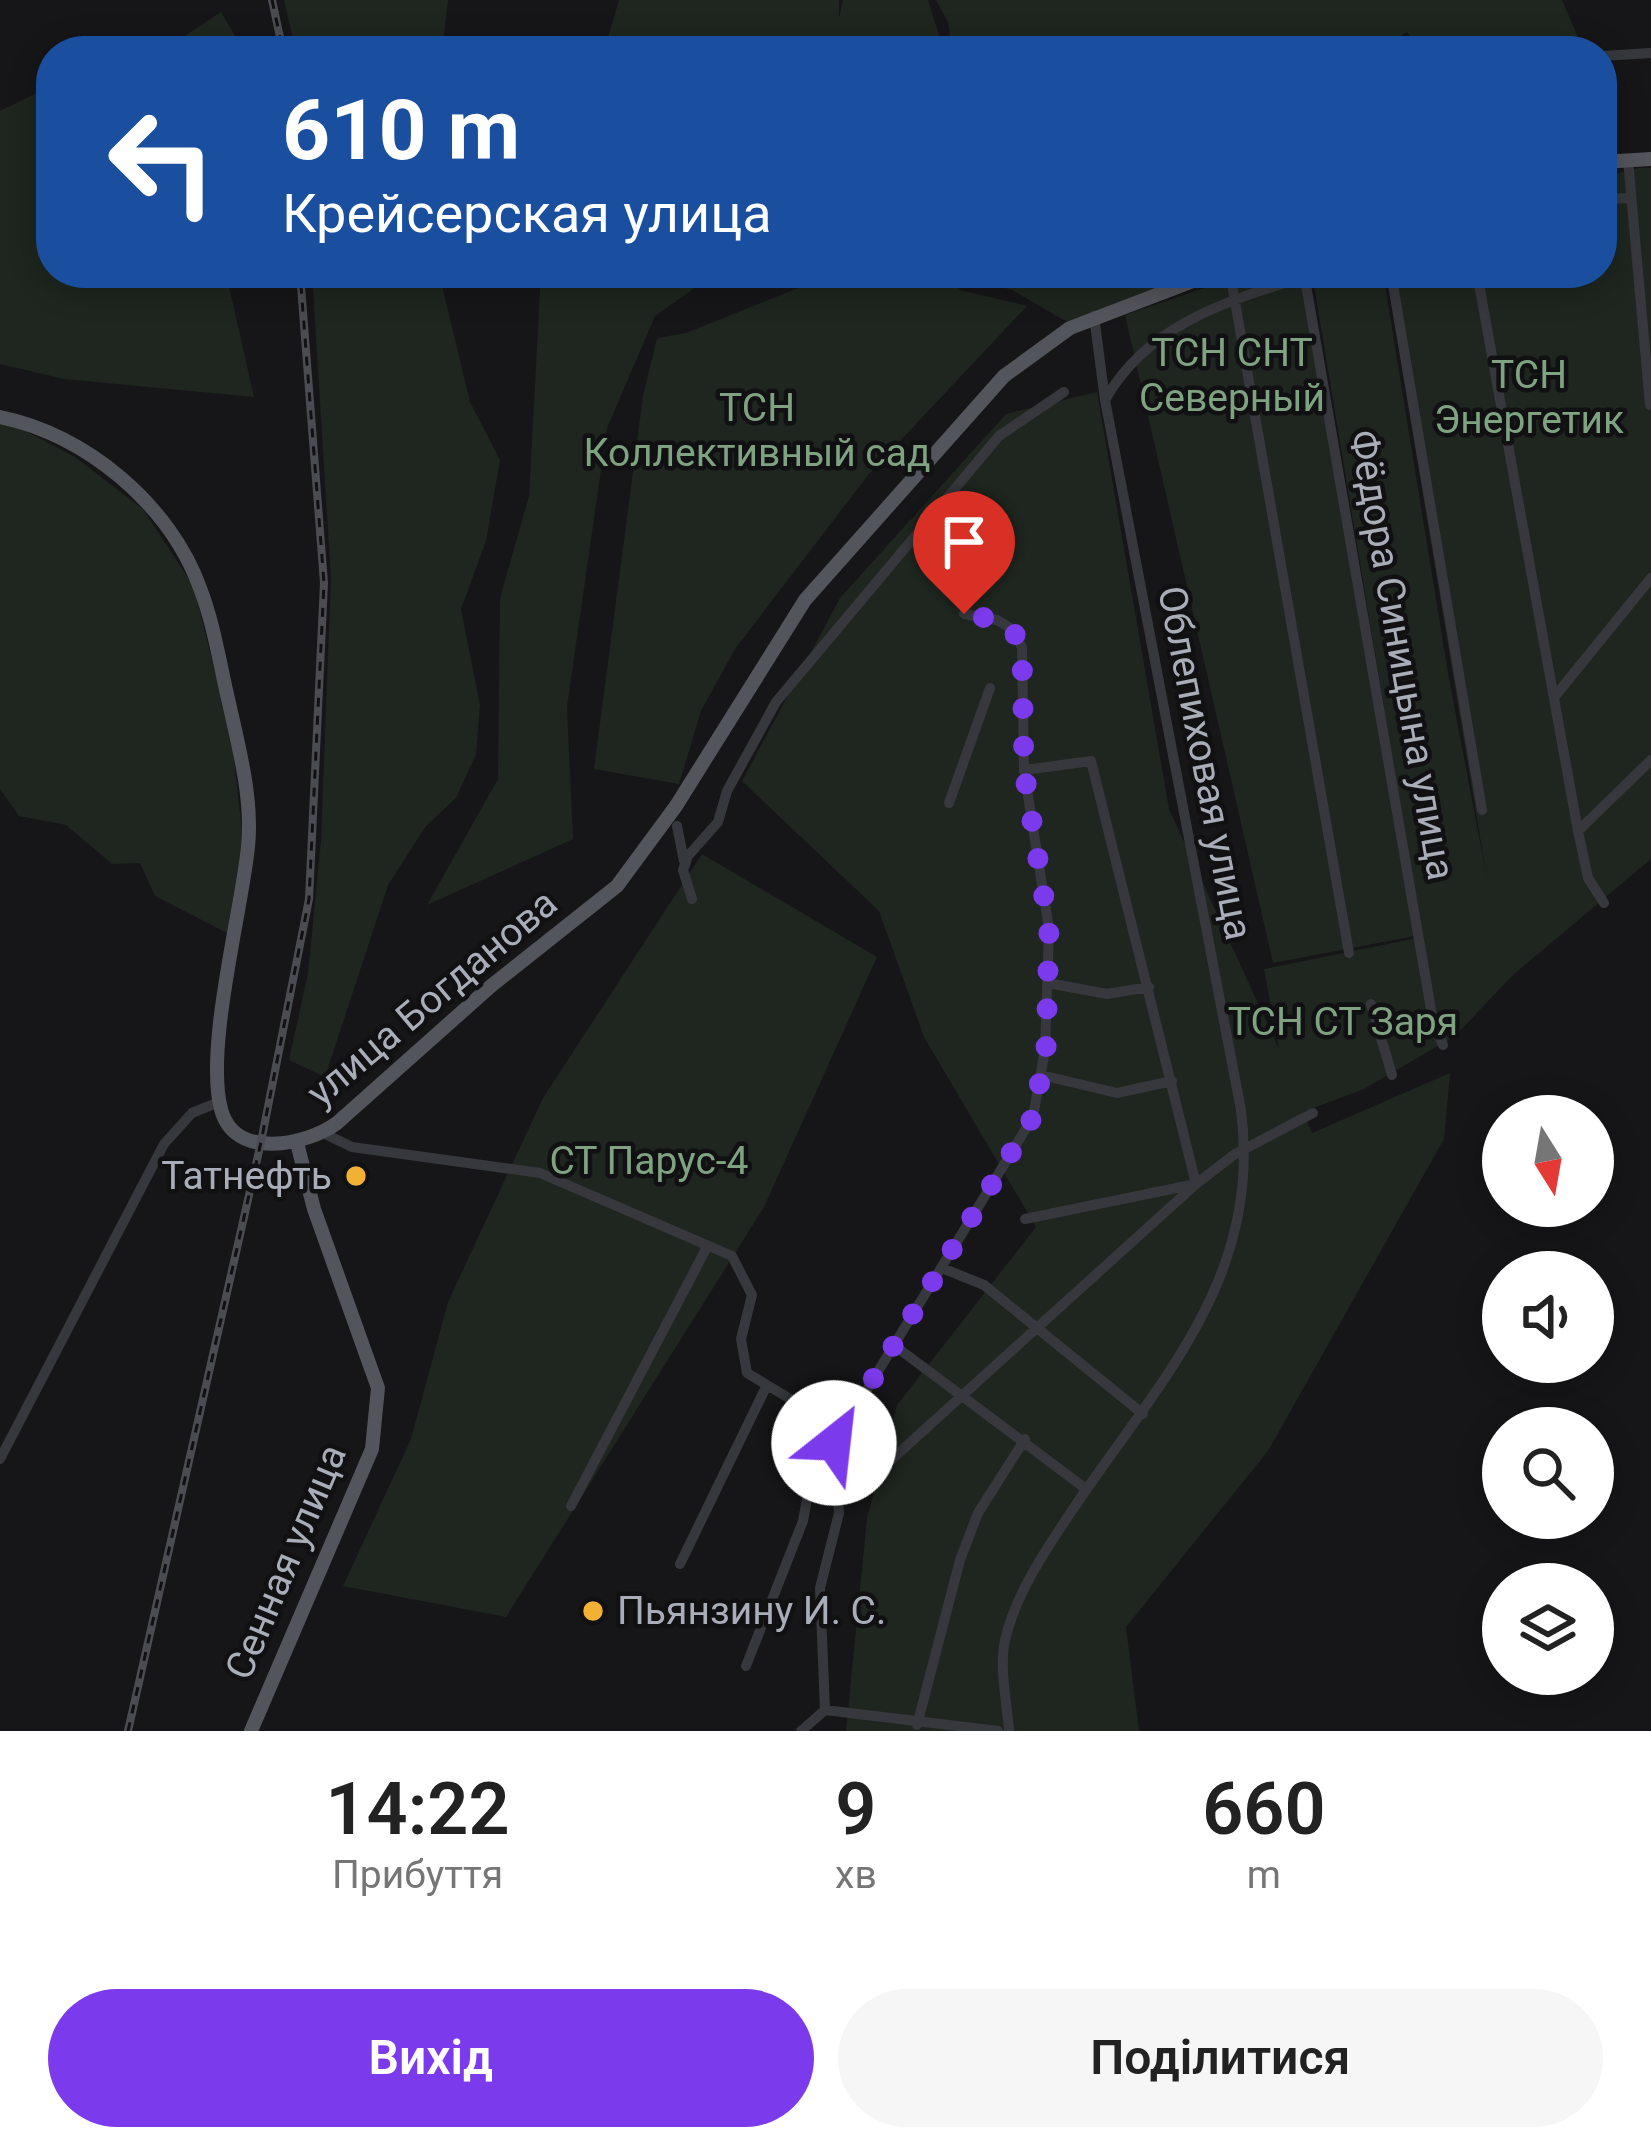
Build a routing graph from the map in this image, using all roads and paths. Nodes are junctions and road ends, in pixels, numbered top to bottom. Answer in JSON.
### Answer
{"nodes":[{"id":1,"x":1651,"y":53,"type":"edge"},
{"id":2,"x":1617,"y":55,"type":"edge"},
{"id":3,"x":1651,"y":159,"type":"edge"},
{"id":4,"x":1628,"y":160,"type":"junction"},
{"id":5,"x":1617,"y":161,"type":"edge"},
{"id":6,"x":1617,"y":198,"type":"edge"},
{"id":7,"x":1631,"y":198,"type":"junction"},
{"id":8,"x":1172,"y":288,"type":"edge"},
{"id":9,"x":1233,"y":288,"type":"edge"},
{"id":10,"x":1268,"y":288,"type":"edge"},
{"id":11,"x":1310,"y":288,"type":"edge"},
{"id":12,"x":1394,"y":288,"type":"edge"},
{"id":13,"x":1480,"y":288,"type":"edge"},
{"id":14,"x":1236,"y":299,"type":"junction"},
{"id":15,"x":1094,"y":316,"type":"junction"},
{"id":16,"x":1064,"y":392,"type":"dead end"},
{"id":17,"x":1105,"y":400,"type":"junction"},
{"id":18,"x":1650,"y":405,"type":"edge"},
{"id":19,"x":0,"y":417,"type":"edge"},
{"id":20,"x":1651,"y":578,"type":"edge"},
{"id":21,"x":964,"y":614,"type":"dead end"},
{"id":22,"x":990,"y":688,"type":"dead end"},
{"id":23,"x":1556,"y":695,"type":"junction"},
{"id":24,"x":1651,"y":760,"type":"edge"},
{"id":25,"x":1024,"y":770,"type":"junction"},
{"id":26,"x":950,"y":803,"type":"dead end"},
{"id":27,"x":1482,"y":810,"type":"dead end"},
{"id":28,"x":677,"y":826,"type":"dead end"},
{"id":29,"x":1578,"y":831,"type":"junction"},
{"id":30,"x":683,"y":870,"type":"junction"},
{"id":31,"x":692,"y":899,"type":"dead end"},
{"id":32,"x":1604,"y":903,"type":"dead end"},
{"id":33,"x":1349,"y":952,"type":"dead end"},
{"id":34,"x":1048,"y":983,"type":"junction"},
{"id":35,"x":1149,"y":988,"type":"junction"},
{"id":36,"x":1371,"y":1004,"type":"dead end"},
{"id":37,"x":1443,"y":1046,"type":"dead end"},
{"id":38,"x":1041,"y":1075,"type":"junction"},
{"id":39,"x":1392,"y":1075,"type":"dead end"},
{"id":40,"x":1172,"y":1081,"type":"junction"},
{"id":41,"x":219,"y":1102,"type":"junction"},
{"id":42,"x":1313,"y":1112,"type":"dead end"},
{"id":43,"x":323,"y":1133,"type":"junction"},
{"id":44,"x":297,"y":1143,"type":"junction"},
{"id":45,"x":1246,"y":1148,"type":"junction"},
{"id":46,"x":1196,"y":1184,"type":"junction"},
{"id":47,"x":1024,"y":1219,"type":"dead end"},
{"id":48,"x":707,"y":1247,"type":"junction"},
{"id":49,"x":942,"y":1268,"type":"junction"},
{"id":50,"x":1042,"y":1329,"type":"junction"},
{"id":51,"x":895,"y":1346,"type":"junction"},
{"id":52,"x":766,"y":1387,"type":"junction"},
{"id":53,"x":967,"y":1396,"type":"junction"},
{"id":54,"x":1143,"y":1414,"type":"junction"},
{"id":55,"x":1025,"y":1439,"type":"junction"},
{"id":56,"x":834,"y":1443,"type":"junction"},
{"id":57,"x":0,"y":1459,"type":"edge"},
{"id":58,"x":837,"y":1487,"type":"junction"},
{"id":59,"x":1086,"y":1489,"type":"junction"},
{"id":60,"x":571,"y":1506,"type":"dead end"},
{"id":61,"x":680,"y":1564,"type":"dead end"},
{"id":62,"x":746,"y":1666,"type":"dead end"},
{"id":63,"x":821,"y":1715,"type":"junction"},
{"id":64,"x":917,"y":1725,"type":"junction"},
{"id":65,"x":251,"y":1731,"type":"edge"},
{"id":66,"x":801,"y":1731,"type":"edge"},
{"id":67,"x":998,"y":1731,"type":"edge"},
{"id":68,"x":1010,"y":1731,"type":"edge"}],
"edges":[{"from":1,"to":2,"type":"street"},
{"from":3,"to":4,"type":"main road"},
{"from":4,"to":5,"type":"main road"},
{"from":4,"to":7,"type":"street"},
{"from":6,"to":7,"type":"street"},
{"from":7,"to":18,"type":"street"},
{"from":8,"to":15,"type":"main road","name":"улица Богданова"},
{"from":9,"to":14,"type":"street"},
{"from":10,"to":14,"type":"street"},
{"from":11,"to":37,"type":"street","name":"Фёдора Синицына улица"},
{"from":12,"to":27,"type":"street"},
{"from":13,"to":23,"type":"street"},
{"from":14,"to":17,"type":"street"},
{"from":14,"to":33,"type":"street"},
{"from":15,"to":17,"type":"street","name":"Облепиховая улица"},
{"from":15,"to":43,"type":"main road","name":"улица Богданова"},
{"from":16,"to":30,"type":"street"},
{"from":17,"to":45,"type":"street","name":"Облепиховая улица"},
{"from":19,"to":41,"type":"main road"},
{"from":20,"to":23,"type":"street"},
{"from":21,"to":25,"type":"street"},
{"from":22,"to":26,"type":"street"},
{"from":23,"to":29,"type":"street"},
{"from":24,"to":29,"type":"street"},
{"from":25,"to":34,"type":"street"},
{"from":25,"to":35,"type":"street"},
{"from":28,"to":30,"type":"street"},
{"from":29,"to":32,"type":"street"},
{"from":30,"to":31,"type":"street"},
{"from":34,"to":35,"type":"street"},
{"from":34,"to":38,"type":"street"},
{"from":35,"to":40,"type":"street"},
{"from":36,"to":39,"type":"street"},
{"from":38,"to":40,"type":"street"},
{"from":38,"to":49,"type":"street"},
{"from":40,"to":46,"type":"street"},
{"from":41,"to":44,"type":"main road","name":"улица Богданова"},
{"from":41,"to":57,"type":"street"},
{"from":42,"to":45,"type":"street"},
{"from":43,"to":44,"type":"main road","name":"улица Богданова"},
{"from":43,"to":48,"type":"street"},
{"from":44,"to":65,"type":"main road","name":"Сенная улица"},
{"from":45,"to":46,"type":"street"},
{"from":45,"to":54,"type":"street","name":"Облепиховая улица"},
{"from":46,"to":47,"type":"street"},
{"from":46,"to":50,"type":"street"},
{"from":48,"to":52,"type":"street"},
{"from":48,"to":60,"type":"street"},
{"from":49,"to":50,"type":"street"},
{"from":49,"to":51,"type":"street"},
{"from":50,"to":53,"type":"street"},
{"from":50,"to":54,"type":"street"},
{"from":51,"to":53,"type":"street"},
{"from":51,"to":56,"type":"street"},
{"from":52,"to":56,"type":"street"},
{"from":52,"to":61,"type":"street"},
{"from":53,"to":55,"type":"street"},
{"from":53,"to":58,"type":"street"},
{"from":54,"to":59,"type":"street","name":"Облепиховая улица"},
{"from":55,"to":59,"type":"street"},
{"from":55,"to":64,"type":"street"},
{"from":56,"to":58,"type":"street"},
{"from":56,"to":62,"type":"street"},
{"from":58,"to":63,"type":"street"},
{"from":59,"to":68,"type":"street","name":"Облепиховая улица"},
{"from":63,"to":64,"type":"street"},
{"from":63,"to":66,"type":"street"},
{"from":64,"to":67,"type":"street"}]}
